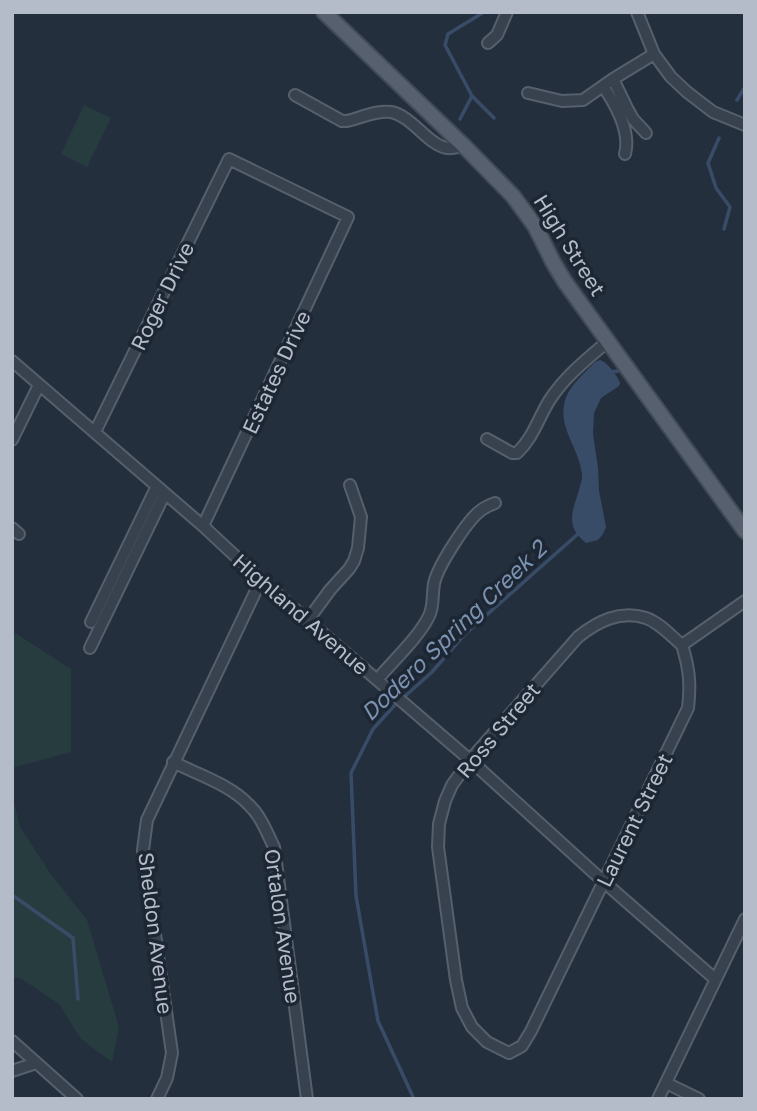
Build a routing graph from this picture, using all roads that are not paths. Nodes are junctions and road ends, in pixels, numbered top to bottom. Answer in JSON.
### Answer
{"nodes":[{"id":1,"x":324,"y":12,"type":"edge"},
{"id":2,"x":507,"y":12,"type":"edge"},
{"id":3,"x":637,"y":12,"type":"edge"},
{"id":4,"x":488,"y":43,"type":"dead end"},
{"id":5,"x":654,"y":54,"type":"junction"},
{"id":6,"x":613,"y":79,"type":"junction"},
{"id":7,"x":603,"y":86,"type":"junction"},
{"id":8,"x":528,"y":93,"type":"dead end"},
{"id":9,"x":295,"y":96,"type":"dead end"},
{"id":10,"x":745,"y":125,"type":"edge"},
{"id":11,"x":646,"y":132,"type":"dead end"},
{"id":12,"x":464,"y":146,"type":"junction"},
{"id":13,"x":625,"y":154,"type":"dead end"},
{"id":14,"x":348,"y":217,"type":"joint"},
{"id":15,"x":608,"y":341,"type":"junction"},
{"id":16,"x":12,"y":361,"type":"edge"},
{"id":17,"x":39,"y":385,"type":"junction"},
{"id":18,"x":96,"y":432,"type":"junction"},
{"id":19,"x":487,"y":439,"type":"dead end"},
{"id":20,"x":12,"y":440,"type":"edge"},
{"id":21,"x":350,"y":485,"type":"dead end"},
{"id":22,"x":161,"y":490,"type":"junction"},
{"id":23,"x":495,"y":503,"type":"dead end"},
{"id":24,"x":203,"y":526,"type":"junction"},
{"id":25,"x":745,"y":531,"type":"edge"},
{"id":26,"x":261,"y":580,"type":"junction"},
{"id":27,"x":745,"y":601,"type":"edge"},
{"id":28,"x":308,"y":621,"type":"junction"},
{"id":29,"x":91,"y":622,"type":"dead end"},
{"id":30,"x":682,"y":645,"type":"junction"},
{"id":31,"x":89,"y":648,"type":"dead end"},
{"id":32,"x":377,"y":680,"type":"junction"},
{"id":33,"x":470,"y":760,"type":"junction"},
{"id":34,"x":173,"y":762,"type":"junction"},
{"id":35,"x":604,"y":882,"type":"junction"},
{"id":36,"x":745,"y":919,"type":"edge"},
{"id":37,"x":715,"y":979,"type":"junction"},
{"id":38,"x":12,"y":1041,"type":"edge"},
{"id":39,"x":509,"y":1053,"type":"joint"},
{"id":40,"x":36,"y":1063,"type":"junction"},
{"id":41,"x":12,"y":1071,"type":"edge"},
{"id":42,"x":666,"y":1083,"type":"junction"},
{"id":43,"x":77,"y":1099,"type":"edge"},
{"id":44,"x":157,"y":1099,"type":"edge"},
{"id":45,"x":307,"y":1099,"type":"edge"},
{"id":46,"x":658,"y":1099,"type":"edge"},
{"id":47,"x":699,"y":1099,"type":"edge"}],
"edges":[{"from":1,"to":12,"type":"main road","name":"High Street"},
{"from":2,"to":4,"type":"street"},
{"from":3,"to":5,"type":"street"},
{"from":5,"to":6,"type":"street"},
{"from":5,"to":10,"type":"street"},
{"from":6,"to":7,"type":"street"},
{"from":6,"to":11,"type":"street"},
{"from":7,"to":8,"type":"street"},
{"from":7,"to":13,"type":"street"},
{"from":9,"to":12,"type":"street"},
{"from":12,"to":15,"type":"main road","name":"High Street"},
{"from":14,"to":18,"type":"street","name":"Roger Drive"},
{"from":14,"to":24,"type":"street","name":"Estates Drive"},
{"from":15,"to":19,"type":"street"},
{"from":15,"to":25,"type":"main road","name":"High Street"},
{"from":16,"to":17,"type":"street","name":"Highland Avenue"},
{"from":17,"to":18,"type":"street","name":"Highland Avenue"},
{"from":17,"to":20,"type":"street"},
{"from":18,"to":22,"type":"street","name":"Highland Avenue"},
{"from":21,"to":28,"type":"street"},
{"from":22,"to":24,"type":"street","name":"Highland Avenue"},
{"from":22,"to":29,"type":"street"},
{"from":22,"to":31,"type":"street"},
{"from":23,"to":32,"type":"street"},
{"from":24,"to":26,"type":"street","name":"Highland Avenue"},
{"from":26,"to":28,"type":"street","name":"Highland Avenue"},
{"from":26,"to":34,"type":"street","name":"Sheldon Avenue"},
{"from":27,"to":30,"type":"street"},
{"from":28,"to":32,"type":"street","name":"Highland Avenue"},
{"from":30,"to":33,"type":"street","name":"Ross Street"},
{"from":30,"to":35,"type":"street","name":"Laurent Street"},
{"from":32,"to":33,"type":"street","name":"Highland Avenue"},
{"from":33,"to":35,"type":"street","name":"Highland Avenue"},
{"from":33,"to":39,"type":"street","name":"Ross Street"},
{"from":34,"to":44,"type":"street","name":"Sheldon Avenue"},
{"from":34,"to":45,"type":"street","name":"Ortalon Avenue"},
{"from":35,"to":37,"type":"street","name":"Highland Avenue"},
{"from":35,"to":39,"type":"street","name":"Laurent Street"},
{"from":36,"to":37,"type":"street"},
{"from":37,"to":42,"type":"street"},
{"from":38,"to":40,"type":"street"},
{"from":40,"to":41,"type":"street"},
{"from":40,"to":43,"type":"street"},
{"from":42,"to":46,"type":"street"},
{"from":42,"to":47,"type":"street"}]}
